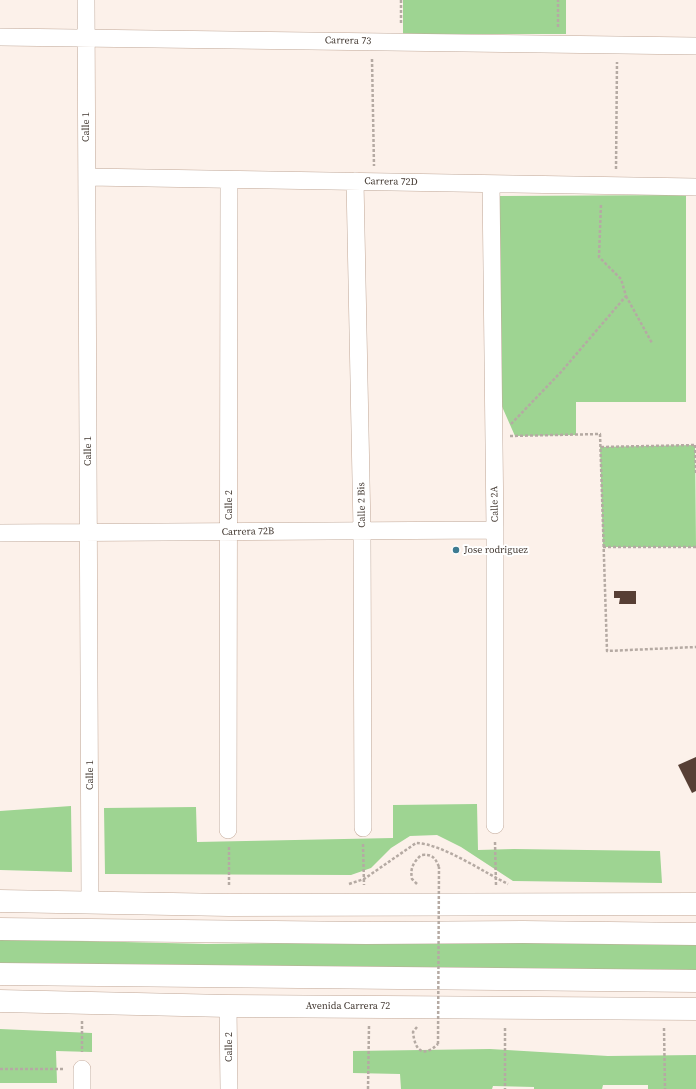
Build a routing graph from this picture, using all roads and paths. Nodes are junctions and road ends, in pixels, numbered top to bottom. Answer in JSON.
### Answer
{"nodes":[{"id":1,"x":86,"y":0,"type":"edge"},
{"id":2,"x":401,"y":0,"type":"edge"},
{"id":3,"x":558,"y":0,"type":"edge"},
{"id":4,"x":0,"y":37,"type":"edge"},
{"id":5,"x":86,"y":38,"type":"junction"},
{"id":6,"x":401,"y":42,"type":"junction"},
{"id":7,"x":558,"y":44,"type":"junction"},
{"id":8,"x":618,"y":45,"type":"junction"},
{"id":9,"x":696,"y":46,"type":"edge"},
{"id":10,"x":372,"y":58,"type":"dead end"},
{"id":11,"x":87,"y":177,"type":"junction"},
{"id":12,"x":229,"y":180,"type":"junction"},
{"id":13,"x":355,"y":181,"type":"junction"},
{"id":14,"x":374,"y":181,"type":"junction"},
{"id":15,"x":491,"y":184,"type":"junction"},
{"id":16,"x":609,"y":186,"type":"junction"},
{"id":17,"x":696,"y":187,"type":"edge"},
{"id":18,"x":626,"y":296,"type":"junction"},
{"id":19,"x":652,"y":342,"type":"dead end"},
{"id":20,"x":510,"y":426,"type":"dead end"},
{"id":21,"x":504,"y":436,"type":"dead end"},
{"id":22,"x":695,"y":445,"type":"edge"},
{"id":23,"x":600,"y":447,"type":"junction"},
{"id":24,"x":696,"y":473,"type":"edge"},
{"id":25,"x":362,"y":530,"type":"junction"},
{"id":26,"x":495,"y":530,"type":"junction"},
{"id":27,"x":88,"y":532,"type":"junction"},
{"id":28,"x":229,"y":532,"type":"junction"},
{"id":29,"x":0,"y":533,"type":"edge"},
{"id":30,"x":603,"y":547,"type":"junction"},
{"id":31,"x":696,"y":547,"type":"edge"},
{"id":32,"x":696,"y":648,"type":"edge"},
{"id":33,"x":495,"y":825,"type":"joint"},
{"id":34,"x":363,"y":828,"type":"joint"},
{"id":35,"x":228,"y":830,"type":"joint"},
{"id":36,"x":496,"y":878,"type":"junction"},
{"id":37,"x":364,"y":879,"type":"junction"},
{"id":38,"x":348,"y":885,"type":"dead end"},
{"id":39,"x":509,"y":885,"type":"dead end"},
{"id":40,"x":423,"y":886,"type":"dead end"},
{"id":41,"x":229,"y":891,"type":"junction"},
{"id":42,"x":0,"y":901,"type":"edge"},
{"id":43,"x":90,"y":902,"type":"junction"},
{"id":44,"x":696,"y":904,"type":"edge"},
{"id":45,"x":497,"y":905,"type":"junction"},
{"id":46,"x":365,"y":906,"type":"junction"},
{"id":47,"x":0,"y":929,"type":"edge"},
{"id":48,"x":696,"y":934,"type":"edge"},
{"id":49,"x":0,"y":974,"type":"edge"},
{"id":50,"x":517,"y":980,"type":"junction"},
{"id":51,"x":696,"y":981,"type":"edge"},
{"id":52,"x":0,"y":1001,"type":"edge"},
{"id":53,"x":81,"y":1003,"type":"junction"},
{"id":54,"x":228,"y":1006,"type":"junction"},
{"id":55,"x":370,"y":1006,"type":"junction"},
{"id":56,"x":504,"y":1008,"type":"junction"},
{"id":57,"x":593,"y":1008,"type":"junction"},
{"id":58,"x":664,"y":1009,"type":"junction"},
{"id":59,"x":696,"y":1009,"type":"edge"},
{"id":60,"x":423,"y":1024,"type":"dead end"},
{"id":61,"x":0,"y":1069,"type":"edge"},
{"id":62,"x":82,"y":1069,"type":"junction"},
{"id":63,"x":82,"y":1089,"type":"edge"},
{"id":64,"x":229,"y":1089,"type":"edge"},
{"id":65,"x":368,"y":1089,"type":"edge"},
{"id":66,"x":505,"y":1089,"type":"edge"},
{"id":67,"x":665,"y":1089,"type":"edge"}],
"edges":[{"from":1,"to":5,"type":"street","name":"Calle 1"},
{"from":2,"to":6,"type":"path"},
{"from":3,"to":7,"type":"path"},
{"from":4,"to":5,"type":"street","name":"Carrera 73"},
{"from":5,"to":6,"type":"street","name":"Carrera 73"},
{"from":5,"to":11,"type":"street","name":"Calle 1"},
{"from":6,"to":7,"type":"street","name":"Carrera 73"},
{"from":7,"to":8,"type":"street","name":"Carrera 73"},
{"from":8,"to":9,"type":"street","name":"Carrera 73"},
{"from":8,"to":16,"type":"path"},
{"from":10,"to":14,"type":"path"},
{"from":11,"to":12,"type":"street","name":"Carrera 72D"},
{"from":11,"to":27,"type":"street","name":"Calle 1"},
{"from":12,"to":13,"type":"street","name":"Carrera 72D"},
{"from":12,"to":28,"type":"street","name":"Calle 2"},
{"from":13,"to":14,"type":"street","name":"Carrera 72D"},
{"from":13,"to":25,"type":"street","name":"Calle 2 Bis"},
{"from":14,"to":15,"type":"street","name":"Carrera 72D"},
{"from":15,"to":16,"type":"street","name":"Carrera 72D"},
{"from":15,"to":26,"type":"street","name":"Calle 2A"},
{"from":16,"to":17,"type":"street","name":"Carrera 72D"},
{"from":16,"to":18,"type":"path"},
{"from":18,"to":19,"type":"path"},
{"from":18,"to":20,"type":"path"},
{"from":21,"to":23,"type":"path"},
{"from":22,"to":23,"type":"path"},
{"from":22,"to":24,"type":"path"},
{"from":23,"to":30,"type":"path"},
{"from":25,"to":26,"type":"street","name":"Carrera 72B"},
{"from":25,"to":28,"type":"street","name":"Carrera 72B"},
{"from":25,"to":34,"type":"street","name":"Calle 2 Bis"},
{"from":26,"to":33,"type":"street","name":"Calle 2A"},
{"from":27,"to":28,"type":"street","name":"Carrera 72B"},
{"from":27,"to":29,"type":"street","name":"Carrera 72B"},
{"from":27,"to":43,"type":"street","name":"Calle 1"},
{"from":28,"to":35,"type":"street","name":"Calle 2"},
{"from":30,"to":31,"type":"path"},
{"from":30,"to":32,"type":"path"},
{"from":33,"to":36,"type":"path"},
{"from":34,"to":37,"type":"path"},
{"from":35,"to":41,"type":"path"},
{"from":36,"to":37,"type":"path"},
{"from":36,"to":39,"type":"path"},
{"from":36,"to":45,"type":"path"},
{"from":37,"to":38,"type":"path"},
{"from":37,"to":46,"type":"path"},
{"from":40,"to":60,"type":"path","bridge":true},
{"from":41,"to":43,"type":"highway"},
{"from":41,"to":46,"type":"highway"},
{"from":42,"to":43,"type":"highway"},
{"from":44,"to":45,"type":"highway"},
{"from":45,"to":46,"type":"highway"},
{"from":47,"to":48,"type":"highway"},
{"from":49,"to":50,"type":"highway"},
{"from":50,"to":51,"type":"highway"},
{"from":50,"to":57,"type":"highway"},
{"from":52,"to":53,"type":"highway","name":"Avenida Carrera 72"},
{"from":53,"to":54,"type":"highway","name":"Avenida Carrera 72"},
{"from":53,"to":62,"type":"path"},
{"from":54,"to":55,"type":"highway","name":"Avenida Carrera 72"},
{"from":54,"to":64,"type":"street","name":"Calle 2"},
{"from":55,"to":56,"type":"highway","name":"Avenida Carrera 72"},
{"from":55,"to":65,"type":"path"},
{"from":56,"to":57,"type":"highway","name":"Avenida Carrera 72"},
{"from":56,"to":66,"type":"path"},
{"from":57,"to":58,"type":"highway","name":"Avenida Carrera 72"},
{"from":58,"to":59,"type":"highway","name":"Avenida Carrera 72"},
{"from":58,"to":67,"type":"path"},
{"from":61,"to":62,"type":"path"},
{"from":62,"to":63,"type":"street"}]}
